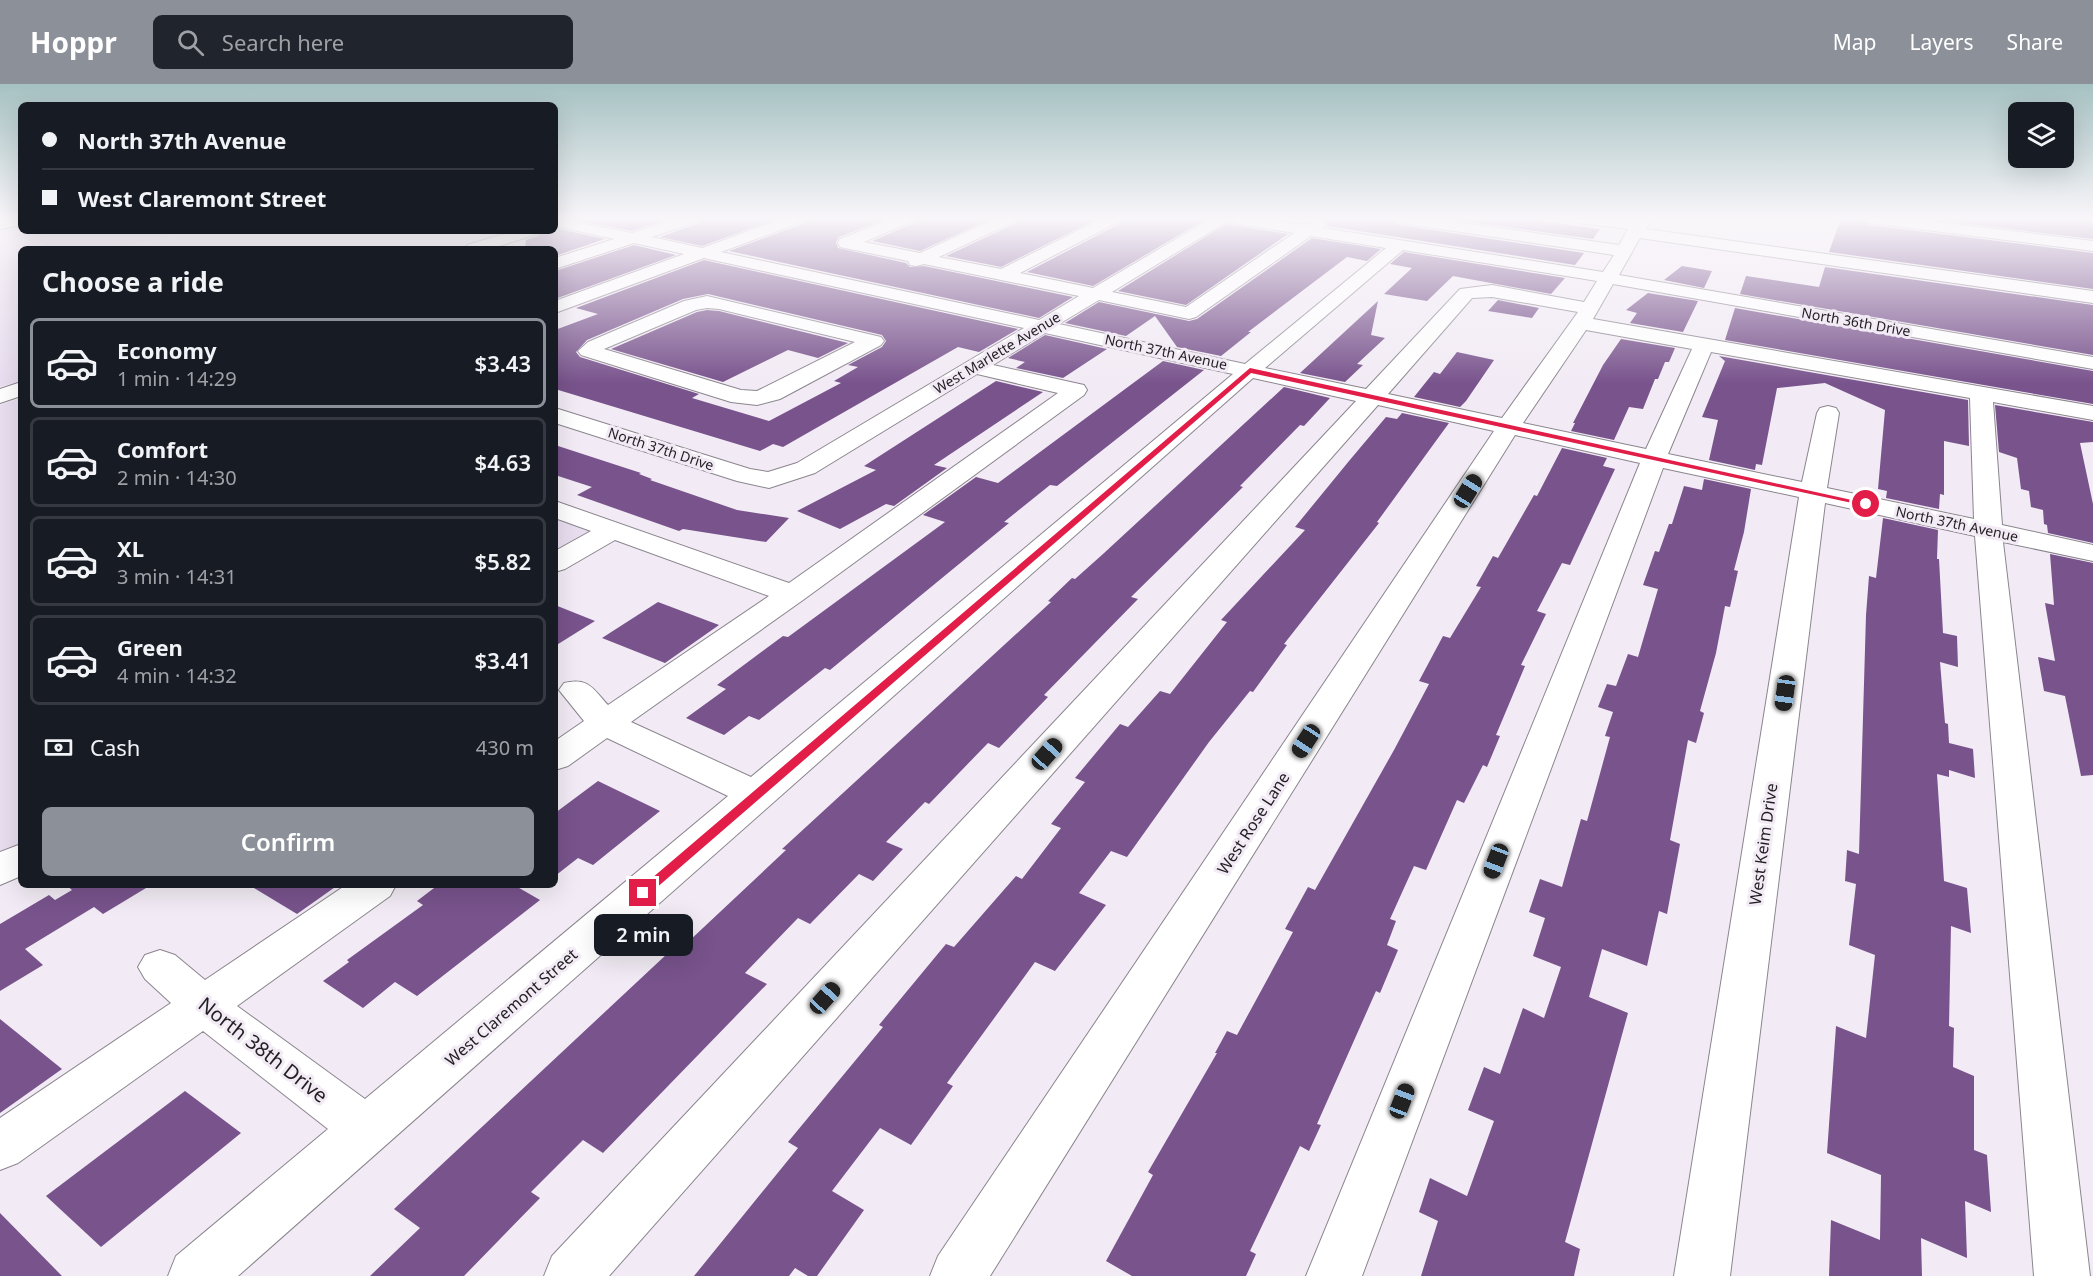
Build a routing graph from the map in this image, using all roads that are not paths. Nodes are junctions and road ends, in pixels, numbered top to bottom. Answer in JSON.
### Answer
{"nodes":[{"id":1,"x":646,"y":274,"type":"edge"},
{"id":2,"x":801,"y":274,"type":"edge"},
{"id":3,"x":887,"y":274,"type":"edge"},
{"id":4,"x":1005,"y":274,"type":"edge"},
{"id":5,"x":1129,"y":274,"type":"edge"},
{"id":6,"x":1247,"y":274,"type":"edge"},
{"id":7,"x":1354,"y":274,"type":"edge"},
{"id":8,"x":1567,"y":274,"type":"edge"},
{"id":9,"x":1609,"y":274,"type":"edge"},
{"id":10,"x":1629,"y":274,"type":"edge"},
{"id":11,"x":1672,"y":274,"type":"edge"},
{"id":12,"x":1775,"y":274,"type":"edge"},
{"id":13,"x":859,"y":286,"type":"junction"},
{"id":14,"x":1095,"y":294,"type":"junction"},
{"id":15,"x":2093,"y":297,"type":"edge"},
{"id":16,"x":833,"y":298,"type":"dead end"},
{"id":17,"x":558,"y":306,"type":"edge"},
{"id":18,"x":814,"y":307,"type":"dead end"},
{"id":19,"x":786,"y":320,"type":"junction"},
{"id":20,"x":1042,"y":326,"type":"junction"},
{"id":21,"x":759,"y":332,"type":"dead end"},
{"id":22,"x":1704,"y":344,"type":"junction"},
{"id":23,"x":2093,"y":363,"type":"edge"},
{"id":24,"x":974,"y":367,"type":"junction"},
{"id":25,"x":1250,"y":370,"type":"junction"},
{"id":26,"x":18,"y":390,"type":"edge"},
{"id":27,"x":1981,"y":393,"type":"junction"},
{"id":28,"x":0,"y":396,"type":"edge"},
{"id":29,"x":1372,"y":397,"type":"junction"},
{"id":30,"x":2093,"y":413,"type":"edge"},
{"id":31,"x":1828,"y":414,"type":"dead end"},
{"id":32,"x":558,"y":416,"type":"edge"},
{"id":33,"x":1508,"y":427,"type":"junction"},
{"id":34,"x":1654,"y":459,"type":"junction"},
{"id":35,"x":769,"y":480,"type":"joint"},
{"id":36,"x":1813,"y":493,"type":"junction"},
{"id":37,"x":558,"y":510,"type":"edge"},
{"id":38,"x":614,"y":530,"type":"junction"},
{"id":39,"x":1988,"y":531,"type":"junction"},
{"id":40,"x":2093,"y":553,"type":"edge"},
{"id":41,"x":558,"y":561,"type":"edge"},
{"id":42,"x":792,"y":594,"type":"junction"},
{"id":43,"x":576,"y":690,"type":"dead end"},
{"id":44,"x":604,"y":723,"type":"junction"},
{"id":45,"x":558,"y":756,"type":"edge"},
{"id":46,"x":758,"y":795,"type":"junction"},
{"id":47,"x":18,"y":860,"type":"edge"},
{"id":48,"x":0,"y":870,"type":"edge"},
{"id":49,"x":372,"y":888,"type":"edge"},
{"id":50,"x":160,"y":967,"type":"dead end"},
{"id":51,"x":204,"y":1006,"type":"junction"},
{"id":52,"x":367,"y":1130,"type":"junction"},
{"id":53,"x":0,"y":1147,"type":"edge"},
{"id":54,"x":196,"y":1276,"type":"edge"},
{"id":55,"x":572,"y":1276,"type":"edge"},
{"id":56,"x":958,"y":1276,"type":"edge"},
{"id":57,"x":1334,"y":1276,"type":"edge"},
{"id":58,"x":1702,"y":1276,"type":"edge"},
{"id":59,"x":2062,"y":1276,"type":"edge"}],
"edges":[{"from":1,"to":17,"type":"street"},
{"from":2,"to":13,"type":"street","name":"North 37th Avenue"},
{"from":3,"to":13,"type":"street"},
{"from":4,"to":14,"type":"street"},
{"from":5,"to":14,"type":"street","name":"West Marlette Avenue"},
{"from":6,"to":14,"type":"street"},
{"from":7,"to":25,"type":"street","name":"West Claremont Street"},
{"from":8,"to":29,"type":"street"},
{"from":9,"to":33,"type":"street","name":"West Rose Lane"},
{"from":10,"to":22,"type":"street"},
{"from":11,"to":23,"type":"street","name":"North 36th Drive"},
{"from":12,"to":15,"type":"street"},
{"from":13,"to":16,"type":"street"},
{"from":13,"to":20,"type":"street","name":"North 37th Avenue"},
{"from":14,"to":20,"type":"street","name":"West Marlette Avenue"},
{"from":18,"to":19,"type":"street"},
{"from":19,"to":19,"type":"street"},
{"from":19,"to":21,"type":"street"},
{"from":20,"to":24,"type":"street","name":"West Marlette Avenue"},
{"from":20,"to":25,"type":"street","name":"North 37th Avenue"},
{"from":22,"to":27,"type":"street"},
{"from":22,"to":34,"type":"street"},
{"from":24,"to":35,"type":"street","name":"West Marlette Avenue"},
{"from":24,"to":42,"type":"street"},
{"from":25,"to":29,"type":"street","name":"North 37th Avenue"},
{"from":25,"to":46,"type":"street","name":"West Claremont Street"},
{"from":26,"to":28,"type":"street"},
{"from":27,"to":30,"type":"street"},
{"from":27,"to":39,"type":"street"},
{"from":29,"to":33,"type":"street","name":"North 37th Avenue"},
{"from":29,"to":55,"type":"street"},
{"from":31,"to":36,"type":"street","name":"West Keim Drive"},
{"from":32,"to":35,"type":"street","name":"North 37th Drive"},
{"from":33,"to":34,"type":"street","name":"North 37th Avenue"},
{"from":33,"to":56,"type":"street","name":"West Rose Lane"},
{"from":34,"to":36,"type":"street","name":"North 37th Avenue"},
{"from":34,"to":57,"type":"street"},
{"from":36,"to":39,"type":"street","name":"North 37th Avenue"},
{"from":36,"to":58,"type":"street","name":"West Keim Drive"},
{"from":37,"to":38,"type":"street"},
{"from":38,"to":41,"type":"street"},
{"from":38,"to":42,"type":"street"},
{"from":39,"to":40,"type":"street","name":"North 37th Avenue"},
{"from":39,"to":59,"type":"street"},
{"from":42,"to":44,"type":"street"},
{"from":43,"to":44,"type":"street"},
{"from":44,"to":45,"type":"street"},
{"from":44,"to":46,"type":"street"},
{"from":46,"to":52,"type":"street","name":"West Claremont Street"},
{"from":47,"to":48,"type":"street"},
{"from":49,"to":51,"type":"street"},
{"from":50,"to":51,"type":"street","name":"North 38th Drive"},
{"from":51,"to":52,"type":"street","name":"North 38th Drive"},
{"from":51,"to":53,"type":"street"},
{"from":52,"to":54,"type":"street","name":"West Claremont Street"}]}
